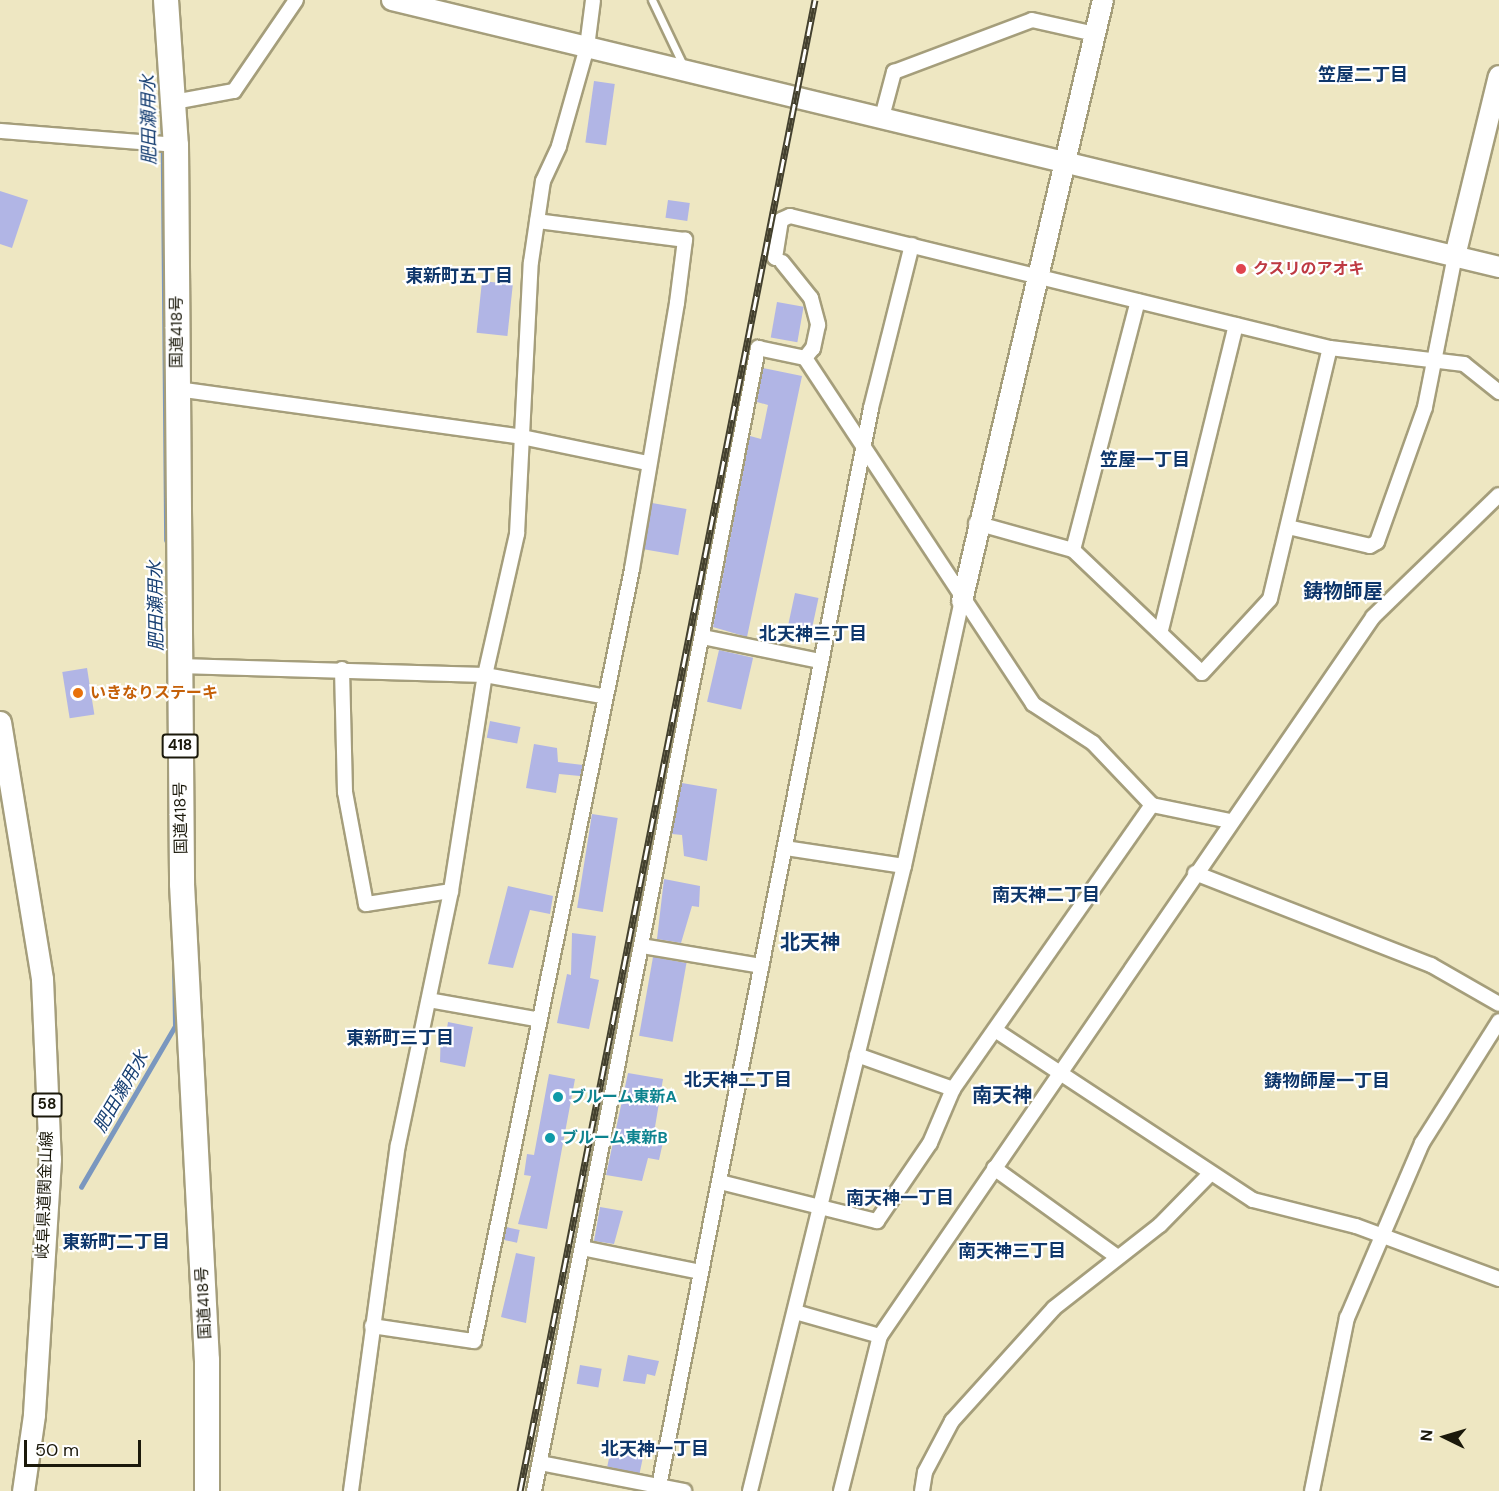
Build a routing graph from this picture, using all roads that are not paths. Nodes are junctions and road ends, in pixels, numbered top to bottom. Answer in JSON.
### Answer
{"nodes":[{"id":1,"x":166,"y":0,"type":"edge"},
{"id":2,"x":296,"y":0,"type":"edge"},
{"id":3,"x":392,"y":0,"type":"edge"},
{"id":4,"x":593,"y":0,"type":"edge"},
{"id":5,"x":652,"y":0,"type":"edge"},
{"id":6,"x":1103,"y":0,"type":"edge"},
{"id":7,"x":1095,"y":34,"type":"junction"},
{"id":8,"x":587,"y":47,"type":"junction"},
{"id":9,"x":686,"y":73,"type":"junction"},
{"id":10,"x":1499,"y":76,"type":"edge"},
{"id":11,"x":174,"y":102,"type":"junction"},
{"id":12,"x":1495,"y":105,"type":"edge"},
{"id":13,"x":882,"y":117,"type":"junction"},
{"id":14,"x":0,"y":131,"type":"edge"},
{"id":15,"x":176,"y":146,"type":"junction"},
{"id":16,"x":1066,"y":160,"type":"junction"},
{"id":17,"x":537,"y":221,"type":"junction"},
{"id":18,"x":912,"y":245,"type":"junction"},
{"id":19,"x":1455,"y":256,"type":"junction"},
{"id":20,"x":1499,"y":267,"type":"edge"},
{"id":21,"x":1037,"y":276,"type":"junction"},
{"id":22,"x":1138,"y":301,"type":"junction"},
{"id":23,"x":1236,"y":325,"type":"junction"},
{"id":24,"x":1330,"y":348,"type":"junction"},
{"id":25,"x":805,"y":358,"type":"junction"},
{"id":26,"x":1434,"y":359,"type":"junction"},
{"id":27,"x":177,"y":389,"type":"junction"},
{"id":28,"x":1499,"y":392,"type":"edge"},
{"id":29,"x":522,"y":438,"type":"junction"},
{"id":30,"x":864,"y":449,"type":"junction"},
{"id":31,"x":648,"y":463,"type":"junction"},
{"id":32,"x":1499,"y":495,"type":"edge"},
{"id":33,"x":976,"y":523,"type":"junction"},
{"id":34,"x":1288,"y":527,"type":"junction"},
{"id":35,"x":1073,"y":550,"type":"junction"},
{"id":36,"x":962,"y":602,"type":"junction"},
{"id":37,"x":1161,"y":630,"type":"junction"},
{"id":38,"x":703,"y":637,"type":"junction"},
{"id":39,"x":820,"y":661,"type":"junction"},
{"id":40,"x":179,"y":666,"type":"junction"},
{"id":41,"x":342,"y":669,"type":"junction"},
{"id":42,"x":485,"y":675,"type":"junction"},
{"id":43,"x":602,"y":696,"type":"junction"},
{"id":44,"x":0,"y":722,"type":"edge"},
{"id":45,"x":1152,"y":805,"type":"junction"},
{"id":46,"x":1230,"y":821,"type":"junction"},
{"id":47,"x":785,"y":848,"type":"junction"},
{"id":48,"x":904,"y":866,"type":"junction"},
{"id":49,"x":1195,"y":873,"type":"junction"},
{"id":50,"x":451,"y":891,"type":"junction"},
{"id":51,"x":642,"y":946,"type":"junction"},
{"id":52,"x":761,"y":966,"type":"junction"},
{"id":53,"x":429,"y":1000,"type":"junction"},
{"id":54,"x":1499,"y":1004,"type":"edge"},
{"id":55,"x":536,"y":1018,"type":"junction"},
{"id":56,"x":1499,"y":1021,"type":"edge"},
{"id":57,"x":998,"y":1032,"type":"junction"},
{"id":58,"x":857,"y":1054,"type":"junction"},
{"id":59,"x":1057,"y":1075,"type":"junction"},
{"id":60,"x":954,"y":1089,"type":"junction"},
{"id":61,"x":994,"y":1168,"type":"junction"},
{"id":62,"x":1210,"y":1174,"type":"junction"},
{"id":63,"x":720,"y":1182,"type":"junction"},
{"id":64,"x":820,"y":1205,"type":"junction"},
{"id":65,"x":1382,"y":1237,"type":"junction"},
{"id":66,"x":582,"y":1248,"type":"junction"},
{"id":67,"x":1116,"y":1256,"type":"junction"},
{"id":68,"x":701,"y":1272,"type":"junction"},
{"id":69,"x":1499,"y":1278,"type":"edge"},
{"id":70,"x":795,"y":1312,"type":"junction"},
{"id":71,"x":372,"y":1326,"type":"junction"},
{"id":72,"x":880,"y":1336,"type":"junction"},
{"id":73,"x":540,"y":1462,"type":"junction"},
{"id":74,"x":659,"y":1486,"type":"junction"},
{"id":75,"x":23,"y":1491,"type":"edge"},
{"id":76,"x":207,"y":1491,"type":"edge"},
{"id":77,"x":351,"y":1491,"type":"edge"},
{"id":78,"x":534,"y":1491,"type":"edge"},
{"id":79,"x":684,"y":1491,"type":"edge"},
{"id":80,"x":750,"y":1491,"type":"edge"},
{"id":81,"x":841,"y":1491,"type":"edge"},
{"id":82,"x":922,"y":1491,"type":"edge"},
{"id":83,"x":1312,"y":1491,"type":"edge"}],
"edges":[{"from":1,"to":11,"type":"highway","name":"国道418号","number":"418"},
{"from":2,"to":11,"type":"street"},
{"from":3,"to":8,"type":"street"},
{"from":4,"to":8,"type":"street"},
{"from":5,"to":9,"type":"lane"},
{"from":6,"to":7,"type":"street"},
{"from":7,"to":13,"type":"street"},
{"from":7,"to":16,"type":"street"},
{"from":8,"to":9,"type":"street"},
{"from":8,"to":17,"type":"street"},
{"from":9,"to":13,"type":"street"},
{"from":10,"to":12,"type":"street"},
{"from":11,"to":15,"type":"highway","name":"国道418号","number":"418"},
{"from":12,"to":19,"type":"street"},
{"from":13,"to":16,"type":"street"},
{"from":14,"to":15,"type":"street"},
{"from":15,"to":27,"type":"highway","name":"国道418号","number":"418"},
{"from":16,"to":19,"type":"street"},
{"from":16,"to":21,"type":"street"},
{"from":17,"to":29,"type":"street"},
{"from":17,"to":31,"type":"street"},
{"from":18,"to":21,"type":"street"},
{"from":18,"to":25,"type":"street"},
{"from":18,"to":30,"type":"street"},
{"from":19,"to":20,"type":"street"},
{"from":19,"to":26,"type":"street"},
{"from":21,"to":22,"type":"street"},
{"from":21,"to":33,"type":"street"},
{"from":22,"to":23,"type":"street"},
{"from":22,"to":35,"type":"street"},
{"from":23,"to":24,"type":"street"},
{"from":23,"to":37,"type":"street"},
{"from":24,"to":26,"type":"street"},
{"from":24,"to":34,"type":"street"},
{"from":25,"to":30,"type":"street"},
{"from":25,"to":38,"type":"street"},
{"from":26,"to":28,"type":"street"},
{"from":26,"to":34,"type":"street"},
{"from":27,"to":29,"type":"street"},
{"from":27,"to":40,"type":"highway","name":"国道418号","number":"418"},
{"from":29,"to":31,"type":"street"},
{"from":29,"to":42,"type":"street"},
{"from":30,"to":36,"type":"street"},
{"from":30,"to":39,"type":"street"},
{"from":31,"to":43,"type":"street"},
{"from":32,"to":46,"type":"street"},
{"from":33,"to":35,"type":"street"},
{"from":33,"to":36,"type":"street"},
{"from":34,"to":37,"type":"street"},
{"from":35,"to":37,"type":"street"},
{"from":36,"to":45,"type":"street"},
{"from":36,"to":48,"type":"street"},
{"from":38,"to":39,"type":"street"},
{"from":38,"to":51,"type":"street"},
{"from":39,"to":47,"type":"street"},
{"from":40,"to":41,"type":"street"},
{"from":40,"to":76,"type":"highway","name":"国道418号","number":"418"},
{"from":41,"to":42,"type":"street"},
{"from":41,"to":50,"type":"street"},
{"from":42,"to":43,"type":"street"},
{"from":42,"to":50,"type":"street"},
{"from":43,"to":55,"type":"street"},
{"from":44,"to":75,"type":"main road","name":"岐阜県道関金山線","number":"58"},
{"from":45,"to":46,"type":"street"},
{"from":45,"to":57,"type":"street"},
{"from":46,"to":49,"type":"street"},
{"from":47,"to":48,"type":"street"},
{"from":47,"to":52,"type":"street"},
{"from":48,"to":58,"type":"street"},
{"from":49,"to":54,"type":"street"},
{"from":49,"to":59,"type":"street"},
{"from":50,"to":53,"type":"street"},
{"from":51,"to":52,"type":"street"},
{"from":51,"to":66,"type":"street"},
{"from":52,"to":63,"type":"street"},
{"from":53,"to":55,"type":"street"},
{"from":53,"to":71,"type":"street"},
{"from":55,"to":71,"type":"street"},
{"from":56,"to":65,"type":"street"},
{"from":57,"to":59,"type":"street"},
{"from":57,"to":60,"type":"street"},
{"from":58,"to":60,"type":"street"},
{"from":58,"to":64,"type":"street"},
{"from":59,"to":61,"type":"street"},
{"from":59,"to":62,"type":"street"},
{"from":60,"to":64,"type":"street"},
{"from":61,"to":67,"type":"street"},
{"from":61,"to":72,"type":"street"},
{"from":62,"to":65,"type":"street"},
{"from":62,"to":67,"type":"street"},
{"from":63,"to":64,"type":"street"},
{"from":63,"to":68,"type":"street"},
{"from":64,"to":70,"type":"street"},
{"from":65,"to":69,"type":"street"},
{"from":65,"to":83,"type":"street"},
{"from":66,"to":68,"type":"street"},
{"from":66,"to":73,"type":"street"},
{"from":67,"to":82,"type":"street"},
{"from":68,"to":74,"type":"street"},
{"from":70,"to":72,"type":"street"},
{"from":70,"to":80,"type":"street"},
{"from":71,"to":77,"type":"street"},
{"from":72,"to":81,"type":"street"},
{"from":73,"to":74,"type":"street"},
{"from":73,"to":78,"type":"street"},
{"from":74,"to":79,"type":"street"}]}
